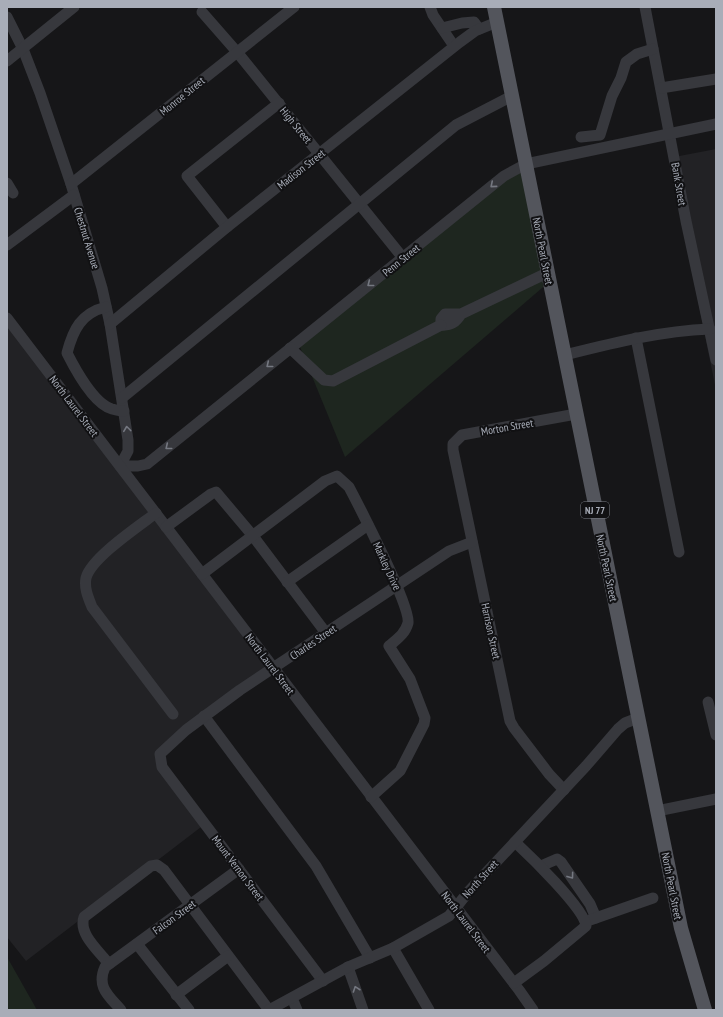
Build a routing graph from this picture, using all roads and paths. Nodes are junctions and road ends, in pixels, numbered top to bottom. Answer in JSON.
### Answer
{"nodes":[{"id":1,"x":74,"y":7,"type":"edge"},
{"id":2,"x":294,"y":7,"type":"edge"},
{"id":3,"x":430,"y":7,"type":"edge"},
{"id":4,"x":494,"y":7,"type":"edge"},
{"id":5,"x":645,"y":7,"type":"edge"},
{"id":6,"x":202,"y":12,"type":"dead end"},
{"id":7,"x":7,"y":17,"type":"edge"},
{"id":8,"x":497,"y":22,"type":"junction"},
{"id":9,"x":442,"y":28,"type":"junction"},
{"id":10,"x":479,"y":29,"type":"junction"},
{"id":11,"x":454,"y":46,"type":"junction"},
{"id":12,"x":22,"y":49,"type":"junction"},
{"id":13,"x":653,"y":49,"type":"junction"},
{"id":14,"x":238,"y":52,"type":"junction"},
{"id":15,"x":7,"y":61,"type":"edge"},
{"id":16,"x":716,"y":79,"type":"edge"},
{"id":17,"x":661,"y":88,"type":"junction"},
{"id":18,"x":512,"y":96,"type":"junction"},
{"id":19,"x":279,"y":103,"type":"junction"},
{"id":20,"x":716,"y":124,"type":"edge"},
{"id":21,"x":670,"y":134,"type":"junction"},
{"id":22,"x":581,"y":137,"type":"dead end"},
{"id":23,"x":320,"y":154,"type":"junction"},
{"id":24,"x":526,"y":164,"type":"junction"},
{"id":25,"x":73,"y":189,"type":"junction"},
{"id":26,"x":359,"y":204,"type":"junction"},
{"id":27,"x":227,"y":227,"type":"junction"},
{"id":28,"x":7,"y":245,"type":"edge"},
{"id":29,"x":403,"y":258,"type":"junction"},
{"id":30,"x":547,"y":273,"type":"junction"},
{"id":31,"x":106,"y":307,"type":"junction"},
{"id":32,"x":7,"y":318,"type":"edge"},
{"id":33,"x":110,"y":324,"type":"junction"},
{"id":34,"x":710,"y":329,"type":"junction"},
{"id":35,"x":636,"y":338,"type":"junction"},
{"id":36,"x":290,"y":348,"type":"junction"},
{"id":37,"x":565,"y":355,"type":"junction"},
{"id":38,"x":716,"y":360,"type":"edge"},
{"id":39,"x":122,"y":398,"type":"junction"},
{"id":40,"x":124,"y":411,"type":"junction"},
{"id":41,"x":576,"y":414,"type":"junction"},
{"id":42,"x":455,"y":456,"type":"joint"},
{"id":43,"x":120,"y":466,"type":"junction"},
{"id":44,"x":156,"y":513,"type":"junction"},
{"id":45,"x":368,"y":525,"type":"junction"},
{"id":46,"x":166,"y":527,"type":"junction"},
{"id":47,"x":253,"y":536,"type":"junction"},
{"id":48,"x":472,"y":542,"type":"junction"},
{"id":49,"x":679,"y":552,"type":"dead end"},
{"id":50,"x":202,"y":574,"type":"junction"},
{"id":51,"x":287,"y":582,"type":"junction"},
{"id":52,"x":397,"y":586,"type":"junction"},
{"id":53,"x":326,"y":633,"type":"junction"},
{"id":54,"x":272,"y":668,"type":"junction"},
{"id":55,"x":708,"y":702,"type":"dead end"},
{"id":56,"x":172,"y":714,"type":"dead end"},
{"id":57,"x":204,"y":716,"type":"junction"},
{"id":58,"x":638,"y":718,"type":"junction"},
{"id":59,"x":716,"y":735,"type":"edge"},
{"id":60,"x":161,"y":752,"type":"joint"},
{"id":61,"x":564,"y":790,"type":"junction"},
{"id":62,"x":371,"y":796,"type":"junction"},
{"id":63,"x":716,"y":800,"type":"edge"},
{"id":64,"x":657,"y":811,"type":"junction"},
{"id":65,"x":515,"y":842,"type":"junction"},
{"id":66,"x":541,"y":866,"type":"junction"},
{"id":67,"x":239,"y":869,"type":"junction"},
{"id":68,"x":653,"y":898,"type":"dead end"},
{"id":69,"x":190,"y":905,"type":"junction"},
{"id":70,"x":456,"y":907,"type":"junction"},
{"id":71,"x":591,"y":919,"type":"junction"},
{"id":72,"x":137,"y":944,"type":"junction"},
{"id":73,"x":393,"y":948,"type":"junction"},
{"id":74,"x":228,"y":956,"type":"junction"},
{"id":75,"x":370,"y":958,"type":"junction"},
{"id":76,"x":109,"y":964,"type":"junction"},
{"id":77,"x":348,"y":967,"type":"junction"},
{"id":78,"x":323,"y":981,"type":"junction"},
{"id":79,"x":514,"y":983,"type":"junction"},
{"id":80,"x":176,"y":995,"type":"junction"},
{"id":81,"x":292,"y":998,"type":"junction"},
{"id":82,"x":121,"y":1010,"type":"edge"},
{"id":83,"x":189,"y":1010,"type":"edge"},
{"id":84,"x":269,"y":1010,"type":"edge"},
{"id":85,"x":297,"y":1010,"type":"edge"},
{"id":86,"x":364,"y":1010,"type":"edge"},
{"id":87,"x":429,"y":1010,"type":"edge"},
{"id":88,"x":533,"y":1010,"type":"edge"},
{"id":89,"x":705,"y":1010,"type":"edge"}],
"edges":[{"from":1,"to":12,"type":"street"},
{"from":2,"to":14,"type":"street","name":"Monroe Street"},
{"from":3,"to":9,"type":"street"},
{"from":4,"to":8,"type":"main road","name":"North Pearl Street","number":"NJ 77"},
{"from":5,"to":13,"type":"street","name":"Bank Street"},
{"from":6,"to":14,"type":"street","name":"High Street"},
{"from":7,"to":12,"type":"street","name":"Chestnut Avenue"},
{"from":8,"to":10,"type":"street","name":"Madison Street"},
{"from":8,"to":18,"type":"main road","name":"North Pearl Street","number":"NJ 77"},
{"from":9,"to":10,"type":"street"},
{"from":9,"to":11,"type":"street"},
{"from":10,"to":11,"type":"street","name":"Madison Street"},
{"from":11,"to":23,"type":"street","name":"Madison Street"},
{"from":12,"to":15,"type":"street"},
{"from":12,"to":25,"type":"street","name":"Chestnut Avenue"},
{"from":13,"to":17,"type":"street","name":"Bank Street"},
{"from":13,"to":22,"type":"street"},
{"from":14,"to":19,"type":"street","name":"High Street"},
{"from":14,"to":25,"type":"street","name":"Monroe Street"},
{"from":16,"to":17,"type":"street"},
{"from":17,"to":21,"type":"street","name":"Bank Street"},
{"from":18,"to":24,"type":"main road","name":"North Pearl Street","number":"NJ 77"},
{"from":18,"to":26,"type":"street"},
{"from":19,"to":23,"type":"street","name":"High Street"},
{"from":19,"to":27,"type":"street"},
{"from":20,"to":21,"type":"street","name":"Penn Street"},
{"from":21,"to":24,"type":"street","name":"Penn Street"},
{"from":21,"to":34,"type":"street","name":"Bank Street"},
{"from":23,"to":26,"type":"street","name":"High Street"},
{"from":23,"to":27,"type":"street","name":"Madison Street"},
{"from":24,"to":29,"type":"street","name":"Penn Street","one_way":true},
{"from":24,"to":30,"type":"main road","name":"North Pearl Street","number":"NJ 77"},
{"from":25,"to":28,"type":"street","name":"Monroe Street"},
{"from":25,"to":31,"type":"street","name":"Chestnut Avenue"},
{"from":26,"to":29,"type":"street","name":"High Street"},
{"from":26,"to":39,"type":"street"},
{"from":27,"to":33,"type":"street","name":"Madison Street"},
{"from":29,"to":36,"type":"street","name":"Penn Street","one_way":true},
{"from":30,"to":36,"type":"street"},
{"from":30,"to":37,"type":"main road","name":"North Pearl Street","number":"NJ 77"},
{"from":31,"to":33,"type":"street","name":"Chestnut Avenue"},
{"from":31,"to":40,"type":"street"},
{"from":32,"to":43,"type":"street","name":"North Laurel Street"},
{"from":33,"to":39,"type":"street","name":"Chestnut Avenue"},
{"from":34,"to":35,"type":"street"},
{"from":34,"to":38,"type":"street","name":"Bank Street"},
{"from":35,"to":37,"type":"street"},
{"from":35,"to":49,"type":"street"},
{"from":36,"to":43,"type":"street","name":"Penn Street","one_way":true},
{"from":37,"to":41,"type":"main road","name":"North Pearl Street","number":"NJ 77"},
{"from":39,"to":40,"type":"street","name":"Chestnut Avenue"},
{"from":43,"to":40,"type":"street","name":"Chestnut Avenue","one_way":true},
{"from":41,"to":42,"type":"street","name":"Morton Street"},
{"from":41,"to":58,"type":"main road","name":"North Pearl Street","number":"NJ 77"},
{"from":42,"to":48,"type":"street","name":"Harrison Street"},
{"from":43,"to":44,"type":"street","name":"North Laurel Street"},
{"from":44,"to":46,"type":"street","name":"North Laurel Street"},
{"from":44,"to":56,"type":"street"},
{"from":45,"to":47,"type":"street","name":"Markley Drive"},
{"from":45,"to":51,"type":"street"},
{"from":45,"to":52,"type":"street","name":"Markley Drive"},
{"from":46,"to":47,"type":"street"},
{"from":46,"to":50,"type":"street","name":"North Laurel Street"},
{"from":47,"to":50,"type":"street","name":"Markley Drive"},
{"from":47,"to":51,"type":"street"},
{"from":48,"to":52,"type":"street","name":"Charles Street"},
{"from":48,"to":61,"type":"street","name":"Harrison Street"},
{"from":50,"to":54,"type":"street","name":"North Laurel Street"},
{"from":51,"to":53,"type":"street"},
{"from":52,"to":53,"type":"street","name":"Charles Street"},
{"from":52,"to":62,"type":"street","name":"Markley Drive"},
{"from":53,"to":54,"type":"street","name":"Charles Street"},
{"from":54,"to":57,"type":"street","name":"Charles Street"},
{"from":54,"to":62,"type":"street","name":"North Laurel Street"},
{"from":55,"to":59,"type":"street"},
{"from":57,"to":60,"type":"street","name":"Charles Street"},
{"from":57,"to":75,"type":"street"},
{"from":58,"to":61,"type":"street","name":"North Street"},
{"from":58,"to":64,"type":"main road","name":"North Pearl Street","number":"NJ 77"},
{"from":60,"to":67,"type":"street","name":"Mount Vernon Street"},
{"from":61,"to":65,"type":"street","name":"North Street"},
{"from":62,"to":70,"type":"street","name":"North Laurel Street"},
{"from":63,"to":64,"type":"street"},
{"from":64,"to":89,"type":"main road","name":"North Pearl Street","number":"NJ 77"},
{"from":65,"to":66,"type":"street"},
{"from":65,"to":70,"type":"street","name":"North Street"},
{"from":66,"to":71,"type":"street"},
{"from":66,"to":71,"type":"street","one_way":true},
{"from":67,"to":69,"type":"street","name":"Falcon Street"},
{"from":67,"to":78,"type":"street","name":"Mount Vernon Street"},
{"from":68,"to":71,"type":"street"},
{"from":69,"to":72,"type":"street","name":"Falcon Street"},
{"from":69,"to":74,"type":"street"},
{"from":69,"to":76,"type":"street"},
{"from":70,"to":73,"type":"street","name":"North Street"},
{"from":70,"to":79,"type":"street","name":"North Laurel Street"},
{"from":71,"to":79,"type":"street"},
{"from":72,"to":76,"type":"street","name":"Falcon Street"},
{"from":72,"to":80,"type":"street"},
{"from":73,"to":75,"type":"street","name":"North Street"},
{"from":73,"to":87,"type":"street"},
{"from":74,"to":80,"type":"street"},
{"from":74,"to":84,"type":"street"},
{"from":75,"to":77,"type":"street","name":"North Street"},
{"from":76,"to":82,"type":"street"},
{"from":77,"to":78,"type":"street","name":"North Street"},
{"from":86,"to":77,"type":"street","one_way":true},
{"from":78,"to":81,"type":"street","name":"North Street"},
{"from":79,"to":88,"type":"street","name":"North Laurel Street"},
{"from":80,"to":83,"type":"street"},
{"from":81,"to":84,"type":"street","name":"North Street"},
{"from":81,"to":85,"type":"street"}]}
